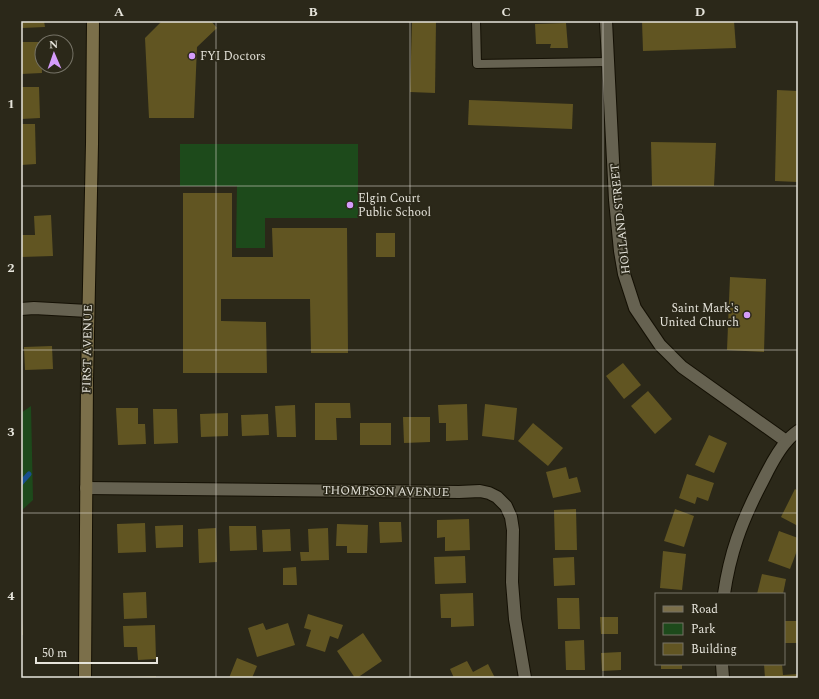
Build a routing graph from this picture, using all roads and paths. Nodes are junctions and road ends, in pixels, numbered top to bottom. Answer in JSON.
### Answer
{"nodes":[{"id":1,"x":93,"y":21,"type":"edge"},
{"id":2,"x":476,"y":21,"type":"edge"},
{"id":3,"x":606,"y":21,"type":"edge"},
{"id":4,"x":609,"y":62,"type":"junction"},
{"id":5,"x":21,"y":309,"type":"edge"},
{"id":6,"x":88,"y":311,"type":"junction"},
{"id":7,"x":798,"y":430,"type":"edge"},
{"id":8,"x":786,"y":441,"type":"junction"},
{"id":9,"x":86,"y":488,"type":"junction"},
{"id":10,"x":724,"y":593,"type":"edge"},
{"id":11,"x":722,"y":665,"type":"edge"},
{"id":12,"x":85,"y":678,"type":"edge"},
{"id":13,"x":525,"y":678,"type":"edge"},
{"id":14,"x":723,"y":678,"type":"edge"}],
"edges":[{"from":1,"to":6,"type":"street","name":"FIRST AVENUE"},
{"from":2,"to":4,"type":"lane"},
{"from":3,"to":4,"type":"street","name":"HOLLAND STREET"},
{"from":4,"to":8,"type":"street","name":"HOLLAND STREET"},
{"from":5,"to":6,"type":"street"},
{"from":6,"to":9,"type":"street","name":"FIRST AVENUE"},
{"from":7,"to":8,"type":"street"},
{"from":8,"to":10,"type":"street"},
{"from":9,"to":12,"type":"street","name":"FIRST AVENUE"},
{"from":9,"to":13,"type":"street","name":"THOMPSON AVENUE"},
{"from":11,"to":14,"type":"street"}]}
